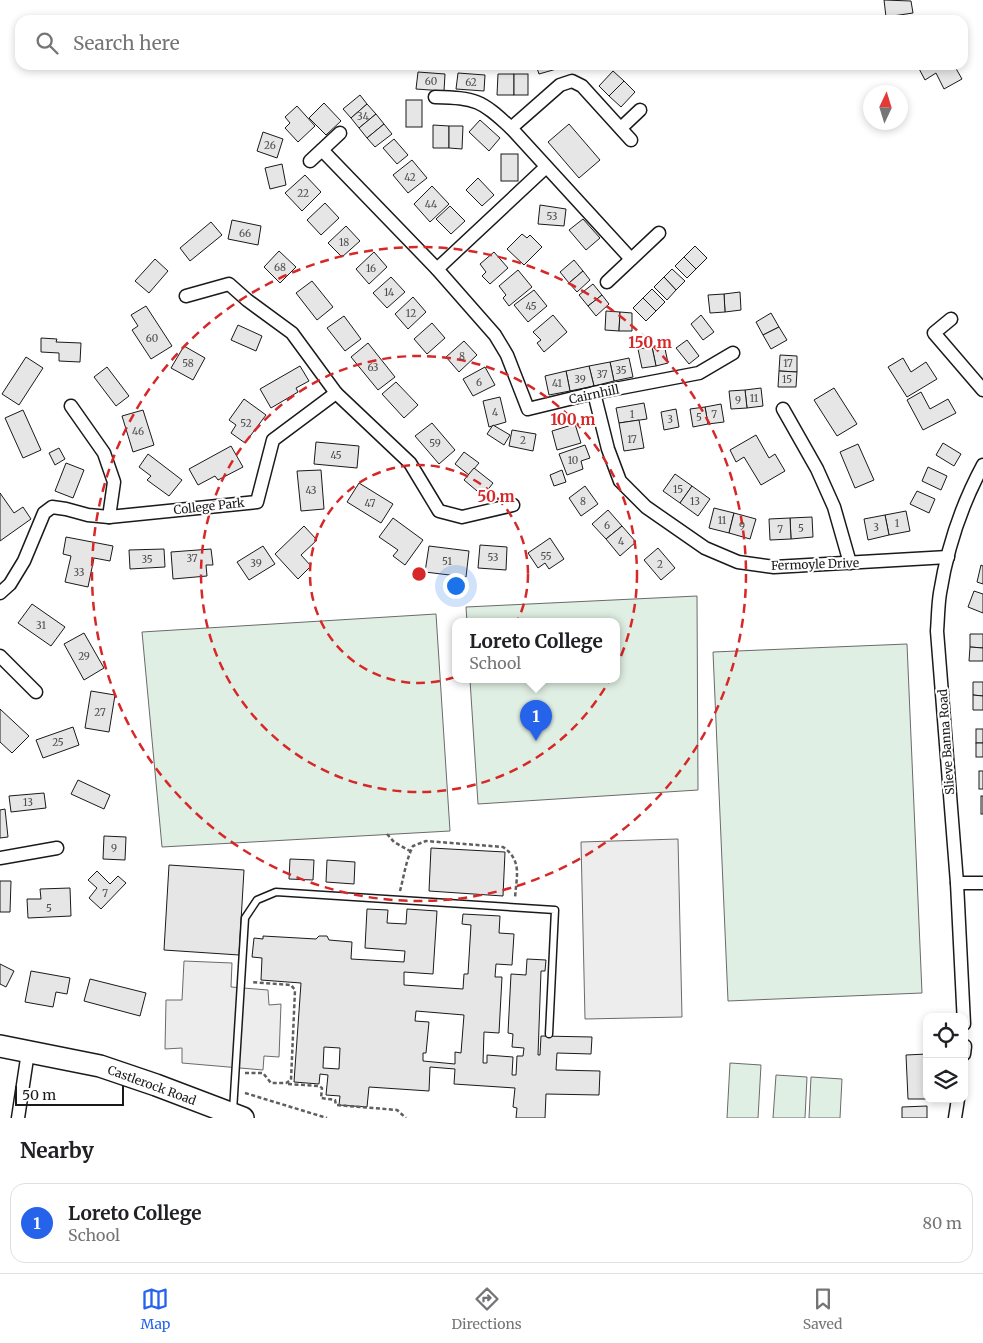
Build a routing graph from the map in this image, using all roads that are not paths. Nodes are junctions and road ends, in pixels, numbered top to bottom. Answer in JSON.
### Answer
{"nodes":[{"id":1,"x":435,"y":97,"type":"dead end"},
{"id":2,"x":640,"y":110,"type":"dead end"},
{"id":3,"x":511,"y":128,"type":"junction"},
{"id":4,"x":621,"y":128,"type":"junction"},
{"id":5,"x":340,"y":133,"type":"dead end"},
{"id":6,"x":631,"y":140,"type":"dead end"},
{"id":7,"x":322,"y":150,"type":"junction"},
{"id":8,"x":310,"y":161,"type":"dead end"},
{"id":9,"x":546,"y":167,"type":"junction"},
{"id":10,"x":659,"y":233,"type":"dead end"},
{"id":11,"x":631,"y":259,"type":"junction"},
{"id":12,"x":437,"y":269,"type":"junction"},
{"id":13,"x":607,"y":282,"type":"dead end"},
{"id":14,"x":186,"y":296,"type":"dead end"},
{"id":15,"x":950,"y":319,"type":"dead end"},
{"id":16,"x":733,"y":353,"type":"dead end"},
{"id":17,"x":983,"y":390,"type":"edge"},
{"id":18,"x":336,"y":393,"type":"junction"},
{"id":19,"x":594,"y":393,"type":"junction"},
{"id":20,"x":71,"y":406,"type":"dead end"},
{"id":21,"x":783,"y":409,"type":"dead end"},
{"id":22,"x":983,"y":465,"type":"edge"},
{"id":23,"x":514,"y":505,"type":"dead end"},
{"id":24,"x":109,"y":517,"type":"junction"},
{"id":25,"x":948,"y":557,"type":"junction"},
{"id":26,"x":850,"y":563,"type":"junction"},
{"id":27,"x":0,"y":575,"type":"edge"},
{"id":28,"x":10,"y":584,"type":"junction"},
{"id":29,"x":0,"y":593,"type":"edge"},
{"id":30,"x":0,"y":656,"type":"edge"},
{"id":31,"x":36,"y":692,"type":"dead end"},
{"id":32,"x":56,"y":848,"type":"dead end"},
{"id":33,"x":0,"y":858,"type":"edge"},
{"id":34,"x":958,"y":883,"type":"junction"},
{"id":35,"x":983,"y":883,"type":"edge"},
{"id":36,"x":965,"y":1013,"type":"edge"},
{"id":37,"x":548,"y":1034,"type":"dead end"},
{"id":38,"x":0,"y":1046,"type":"edge"},
{"id":39,"x":28,"y":1052,"type":"junction"},
{"id":40,"x":957,"y":1103,"type":"edge"},
{"id":41,"x":238,"y":1116,"type":"edge"},
{"id":42,"x":18,"y":1118,"type":"edge"},
{"id":43,"x":954,"y":1118,"type":"edge"}],
"edges":[{"from":1,"to":3,"type":"street"},
{"from":2,"to":4,"type":"street"},
{"from":3,"to":4,"type":"street"},
{"from":3,"to":9,"type":"street"},
{"from":4,"to":6,"type":"street"},
{"from":5,"to":7,"type":"street"},
{"from":7,"to":8,"type":"street"},
{"from":7,"to":12,"type":"street","name":"Cairnhill"},
{"from":9,"to":11,"type":"street"},
{"from":9,"to":12,"type":"street"},
{"from":10,"to":11,"type":"street"},
{"from":11,"to":13,"type":"street"},
{"from":12,"to":19,"type":"street","name":"Cairnhill"},
{"from":14,"to":18,"type":"street"},
{"from":15,"to":17,"type":"street"},
{"from":16,"to":19,"type":"street","name":"Cairnhill"},
{"from":18,"to":23,"type":"street"},
{"from":18,"to":24,"type":"street","name":"College Park"},
{"from":19,"to":26,"type":"street","name":"Fermoyle Drive"},
{"from":20,"to":24,"type":"street"},
{"from":21,"to":26,"type":"street"},
{"from":22,"to":25,"type":"street","name":"Slieve Banna Road"},
{"from":24,"to":28,"type":"street","name":"College Park"},
{"from":25,"to":26,"type":"street","name":"Fermoyle Drive"},
{"from":25,"to":34,"type":"street","name":"Slieve Banna Road"},
{"from":27,"to":28,"type":"street"},
{"from":28,"to":29,"type":"street","name":"College Park"},
{"from":30,"to":31,"type":"street"},
{"from":32,"to":33,"type":"street"},
{"from":34,"to":35,"type":"street"},
{"from":34,"to":36,"type":"street","name":"Slieve Banna Road"},
{"from":37,"to":41,"type":"lane"},
{"from":38,"to":39,"type":"main road","name":"Castlerock Road"},
{"from":39,"to":41,"type":"main road","name":"Castlerock Road"},
{"from":39,"to":42,"type":"street"},
{"from":40,"to":43,"type":"street"}]}
